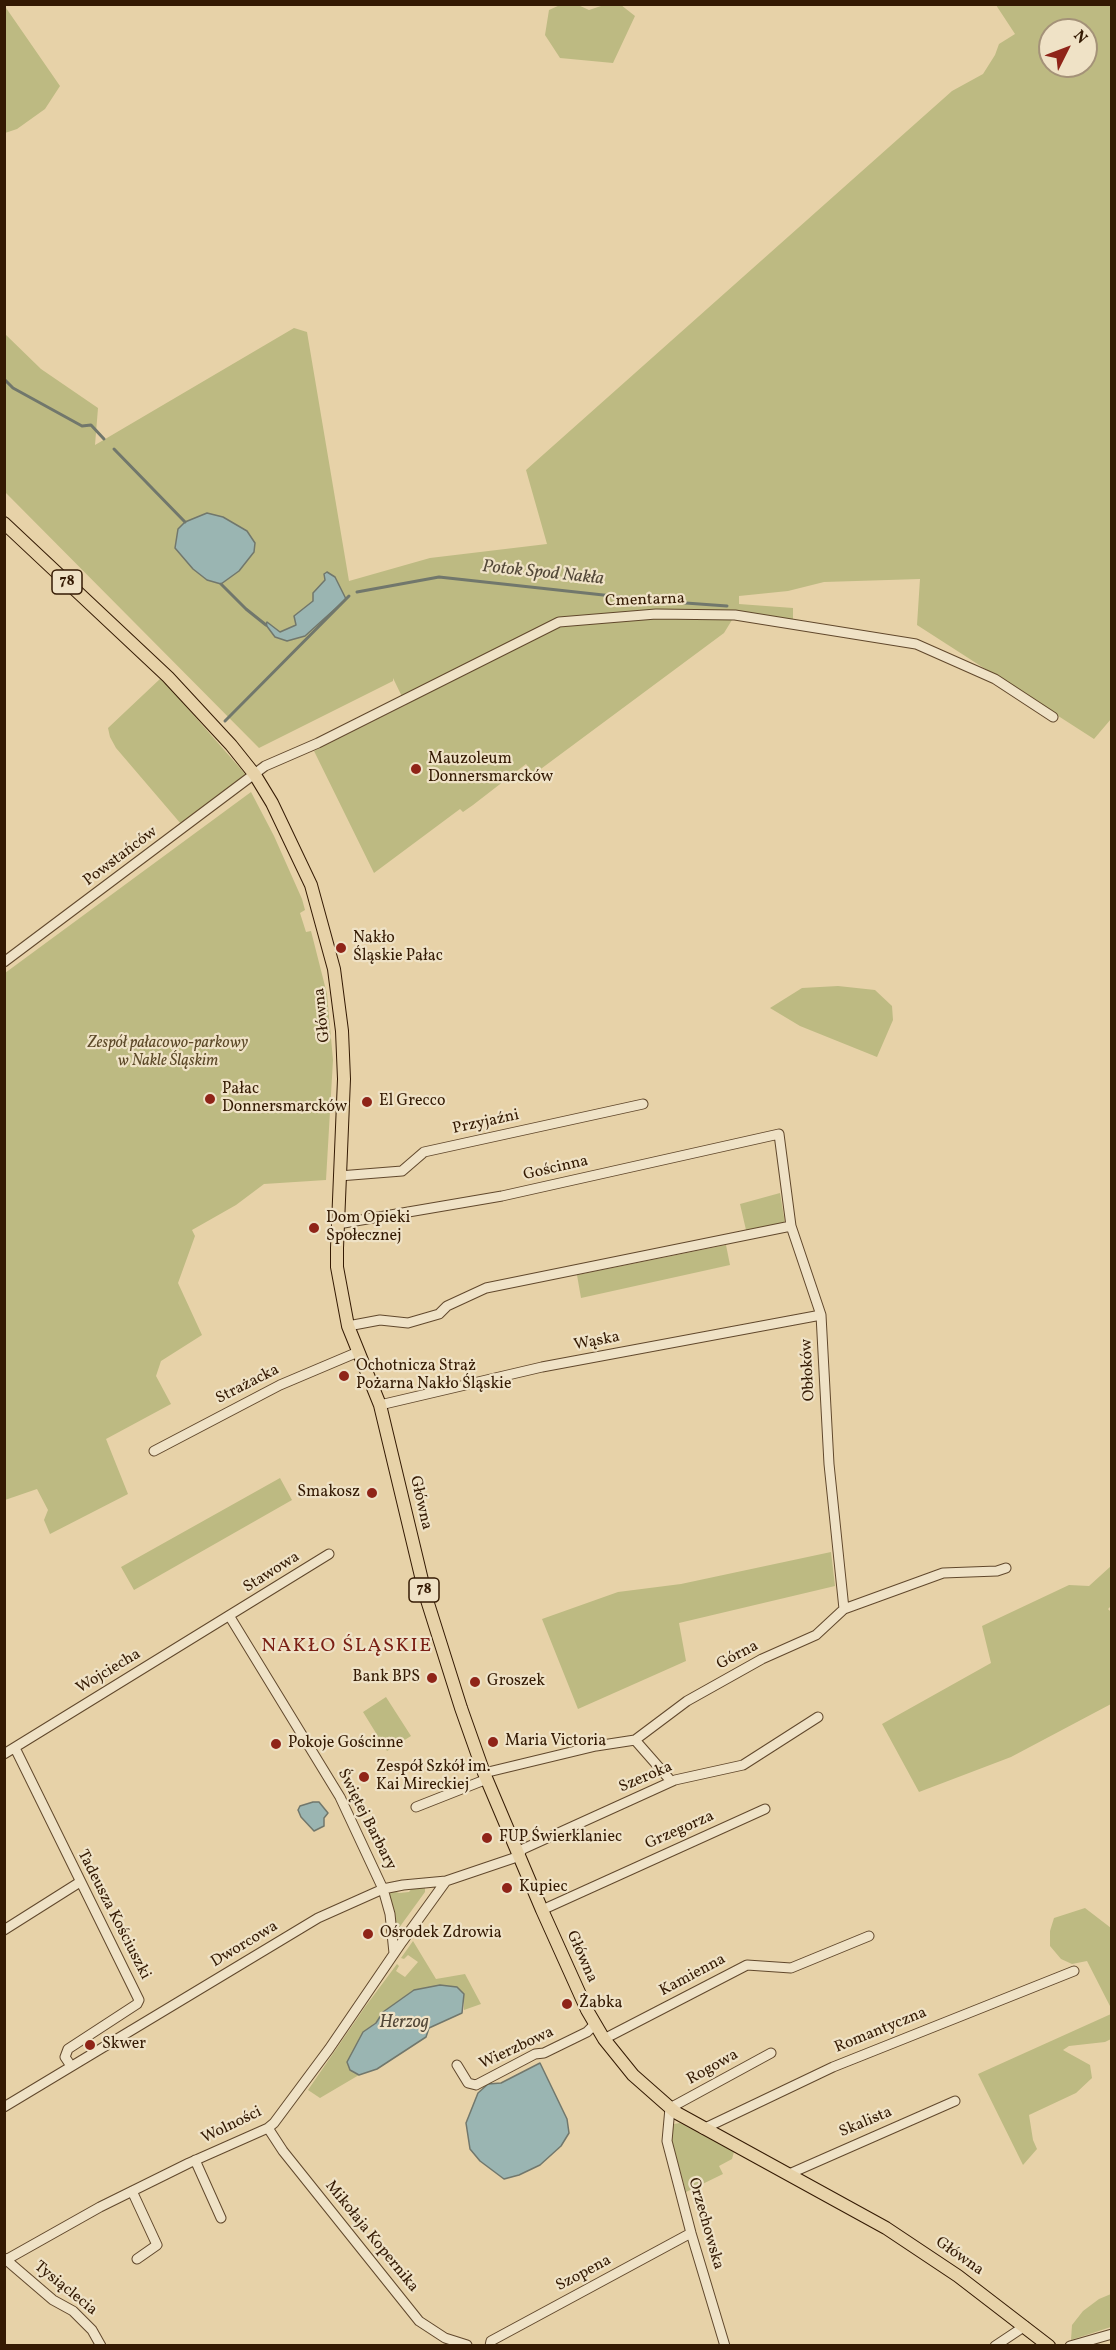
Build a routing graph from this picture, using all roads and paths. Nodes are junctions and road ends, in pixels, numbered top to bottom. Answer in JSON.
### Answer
{"nodes":[{"id":1,"x":4,"y":523,"type":"edge"},
{"id":2,"x":1053,"y":717,"type":"dead end"},
{"id":3,"x":255,"y":775,"type":"junction"},
{"id":4,"x":4,"y":962,"type":"edge"},
{"id":5,"x":643,"y":1104,"type":"dead end"},
{"id":6,"x":779,"y":1134,"type":"joint"},
{"id":7,"x":339,"y":1176,"type":"junction"},
{"id":8,"x":338,"y":1224,"type":"junction"},
{"id":9,"x":791,"y":1226,"type":"junction"},
{"id":10,"x":821,"y":1315,"type":"junction"},
{"id":11,"x":348,"y":1326,"type":"junction"},
{"id":12,"x":358,"y":1352,"type":"junction"},
{"id":13,"x":380,"y":1405,"type":"junction"},
{"id":14,"x":154,"y":1451,"type":"dead end"},
{"id":15,"x":329,"y":1554,"type":"dead end"},
{"id":16,"x":1006,"y":1568,"type":"dead end"},
{"id":17,"x":844,"y":1609,"type":"junction"},
{"id":18,"x":230,"y":1617,"type":"junction"},
{"id":19,"x":818,"y":1717,"type":"dead end"},
{"id":20,"x":635,"y":1740,"type":"junction"},
{"id":21,"x":15,"y":1748,"type":"junction"},
{"id":22,"x":4,"y":1754,"type":"edge"},
{"id":23,"x":485,"y":1776,"type":"junction"},
{"id":24,"x":671,"y":1781,"type":"junction"},
{"id":25,"x":416,"y":1807,"type":"dead end"},
{"id":26,"x":765,"y":1809,"type":"dead end"},
{"id":27,"x":518,"y":1852,"type":"junction"},
{"id":28,"x":446,"y":1881,"type":"junction"},
{"id":29,"x":80,"y":1882,"type":"junction"},
{"id":30,"x":383,"y":1889,"type":"junction"},
{"id":31,"x":542,"y":1910,"type":"junction"},
{"id":32,"x":4,"y":1930,"type":"edge"},
{"id":33,"x":869,"y":1936,"type":"dead end"},
{"id":34,"x":394,"y":1953,"type":"junction"},
{"id":35,"x":1074,"y":1971,"type":"dead end"},
{"id":36,"x":595,"y":2024,"type":"junction"},
{"id":37,"x":604,"y":2039,"type":"junction"},
{"id":38,"x":771,"y":2053,"type":"dead end"},
{"id":39,"x":457,"y":2065,"type":"dead end"},
{"id":40,"x":71,"y":2066,"type":"junction"},
{"id":41,"x":955,"y":2101,"type":"dead end"},
{"id":42,"x":4,"y":2107,"type":"edge"},
{"id":43,"x":670,"y":2108,"type":"junction"},
{"id":44,"x":268,"y":2128,"type":"junction"},
{"id":45,"x":703,"y":2129,"type":"junction"},
{"id":46,"x":195,"y":2160,"type":"junction"},
{"id":47,"x":789,"y":2174,"type":"junction"},
{"id":48,"x":132,"y":2192,"type":"junction"},
{"id":49,"x":221,"y":2218,"type":"dead end"},
{"id":50,"x":691,"y":2234,"type":"junction"},
{"id":51,"x":137,"y":2259,"type":"dead end"},
{"id":52,"x":5,"y":2260,"type":"edge"},
{"id":53,"x":1025,"y":2326,"type":"junction"},
{"id":54,"x":1112,"y":2334,"type":"edge"},
{"id":55,"x":491,"y":2343,"type":"edge"},
{"id":56,"x":467,"y":2345,"type":"edge"},
{"id":57,"x":101,"y":2346,"type":"edge"},
{"id":58,"x":474,"y":2346,"type":"edge"},
{"id":59,"x":482,"y":2346,"type":"edge"},
{"id":60,"x":725,"y":2346,"type":"edge"},
{"id":61,"x":995,"y":2346,"type":"edge"},
{"id":62,"x":1049,"y":2346,"type":"edge"},
{"id":63,"x":1070,"y":2346,"type":"edge"}],
"edges":[{"from":1,"to":3,"type":"main road","name":"Główna","number":"78"},
{"from":2,"to":3,"type":"street","name":"Cmentarna"},
{"from":3,"to":4,"type":"street","name":"Powstańców"},
{"from":3,"to":7,"type":"main road","name":"Główna","number":"78"},
{"from":5,"to":7,"type":"street","name":"Przyjaźni"},
{"from":6,"to":8,"type":"street","name":"Gościnna"},
{"from":6,"to":9,"type":"street","name":"Obłoków"},
{"from":7,"to":8,"type":"main road","name":"Główna","number":"78"},
{"from":8,"to":11,"type":"main road","name":"Główna","number":"78"},
{"from":9,"to":10,"type":"street","name":"Obłoków"},
{"from":9,"to":11,"type":"street"},
{"from":10,"to":13,"type":"street","name":"Wąska"},
{"from":10,"to":17,"type":"street","name":"Obłoków"},
{"from":11,"to":12,"type":"main road","name":"Główna","number":"78"},
{"from":12,"to":13,"type":"main road","name":"Główna","number":"78"},
{"from":12,"to":14,"type":"street","name":"Strażacka"},
{"from":13,"to":23,"type":"main road","name":"Główna","number":"78"},
{"from":15,"to":18,"type":"street","name":"Stawowa"},
{"from":16,"to":17,"type":"street","name":"Górna"},
{"from":17,"to":20,"type":"street","name":"Górna"},
{"from":18,"to":21,"type":"street","name":"Wojciecha"},
{"from":18,"to":30,"type":"street","name":"Świętej Barbary"},
{"from":19,"to":24,"type":"street","name":"Szeroka"},
{"from":20,"to":23,"type":"street","name":"Górna"},
{"from":20,"to":24,"type":"street"},
{"from":21,"to":22,"type":"street","name":"Wojciecha"},
{"from":21,"to":29,"type":"street","name":"Tadeusza Kościuszki"},
{"from":23,"to":25,"type":"street","name":"Górna"},
{"from":23,"to":27,"type":"main road","name":"Główna","number":"78"},
{"from":24,"to":27,"type":"street","name":"Szeroka"},
{"from":26,"to":31,"type":"street","name":"Grzegorza"},
{"from":27,"to":28,"type":"street","name":"Dworcowa"},
{"from":27,"to":31,"type":"main road","name":"Główna","number":"78"},
{"from":28,"to":30,"type":"street","name":"Dworcowa"},
{"from":28,"to":34,"type":"street","name":"Wolności"},
{"from":29,"to":32,"type":"street"},
{"from":29,"to":40,"type":"street","name":"Tadeusza Kościuszki"},
{"from":30,"to":34,"type":"street","name":"Świętej Barbary"},
{"from":30,"to":40,"type":"street","name":"Dworcowa"},
{"from":31,"to":36,"type":"main road","name":"Główna","number":"78"},
{"from":33,"to":37,"type":"street","name":"Kamienna"},
{"from":34,"to":44,"type":"street","name":"Wolności"},
{"from":35,"to":45,"type":"street","name":"Romantyczna"},
{"from":36,"to":37,"type":"main road","name":"Główna","number":"78"},
{"from":36,"to":39,"type":"street","name":"Wierzbowa"},
{"from":37,"to":43,"type":"main road","name":"Główna","number":"78"},
{"from":38,"to":43,"type":"street","name":"Rogowa"},
{"from":40,"to":42,"type":"street","name":"Dworcowa"},
{"from":41,"to":47,"type":"street","name":"Skalista"},
{"from":43,"to":45,"type":"main road","name":"Główna","number":"78"},
{"from":43,"to":50,"type":"street","name":"Orzechowska"},
{"from":44,"to":46,"type":"street","name":"Wolności"},
{"from":44,"to":56,"type":"street","name":"Mikołaja Kopernika"},
{"from":45,"to":47,"type":"main road","name":"Główna","number":"78"},
{"from":46,"to":48,"type":"street","name":"Wolności"},
{"from":46,"to":49,"type":"street"},
{"from":47,"to":53,"type":"main road","name":"Główna","number":"78"},
{"from":48,"to":51,"type":"street"},
{"from":48,"to":52,"type":"street","name":"Wolności"},
{"from":50,"to":55,"type":"street","name":"Szopena"},
{"from":50,"to":60,"type":"street","name":"Orzechowska"},
{"from":52,"to":57,"type":"street","name":"Tysiąclecia"},
{"from":53,"to":61,"type":"street"},
{"from":53,"to":62,"type":"main road","name":"Główna","number":"78"},
{"from":54,"to":63,"type":"street"},
{"from":55,"to":59,"type":"street","name":"Szopena"},
{"from":56,"to":58,"type":"street"}]}
